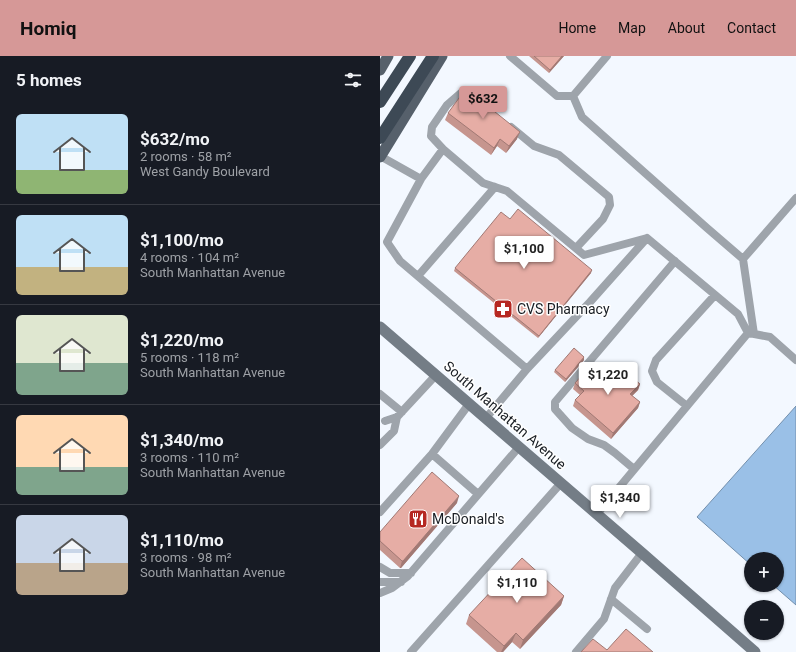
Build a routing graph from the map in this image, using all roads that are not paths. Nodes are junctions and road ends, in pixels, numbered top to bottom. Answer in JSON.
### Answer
{"nodes":[{"id":1,"x":388,"y":56,"type":"edge"},
{"id":2,"x":403,"y":56,"type":"edge"},
{"id":3,"x":410,"y":56,"type":"edge"},
{"id":4,"x":432,"y":56,"type":"edge"},
{"id":5,"x":442,"y":56,"type":"edge"},
{"id":6,"x":510,"y":56,"type":"edge"},
{"id":7,"x":607,"y":56,"type":"edge"},
{"id":8,"x":380,"y":70,"type":"edge"},
{"id":9,"x":380,"y":96,"type":"edge"},
{"id":10,"x":573,"y":96,"type":"junction"},
{"id":11,"x":479,"y":100,"type":"edge"},
{"id":12,"x":380,"y":102,"type":"edge"},
{"id":13,"x":503,"y":120,"type":"edge"},
{"id":14,"x":380,"y":138,"type":"edge"},
{"id":15,"x":443,"y":149,"type":"junction"},
{"id":16,"x":380,"y":156,"type":"edge"},
{"id":17,"x":421,"y":179,"type":"junction"},
{"id":18,"x":495,"y":187,"type":"junction"},
{"id":19,"x":796,"y":198,"type":"edge"},
{"id":20,"x":647,"y":238,"type":"junction"},
{"id":21,"x":576,"y":248,"type":"junction"},
{"id":22,"x":743,"y":259,"type":"junction"},
{"id":23,"x":675,"y":261,"type":"junction"},
{"id":24,"x":418,"y":276,"type":"junction"},
{"id":25,"x":715,"y":295,"type":"junction"},
{"id":26,"x":380,"y":327,"type":"edge"},
{"id":27,"x":751,"y":334,"type":"junction"},
{"id":28,"x":796,"y":360,"type":"edge"},
{"id":29,"x":527,"y":369,"type":"junction"},
{"id":30,"x":436,"y":375,"type":"junction"},
{"id":31,"x":380,"y":394,"type":"edge"},
{"id":32,"x":469,"y":404,"type":"junction"},
{"id":33,"x":687,"y":406,"type":"junction"},
{"id":34,"x":400,"y":415,"type":"junction"},
{"id":35,"x":486,"y":418,"type":"junction"},
{"id":36,"x":385,"y":421,"type":"dead end"},
{"id":37,"x":380,"y":445,"type":"edge"},
{"id":38,"x":518,"y":447,"type":"junction"},
{"id":39,"x":432,"y":454,"type":"junction"},
{"id":40,"x":634,"y":469,"type":"junction"},
{"id":41,"x":561,"y":483,"type":"junction"},
{"id":42,"x":478,"y":494,"type":"junction"},
{"id":43,"x":380,"y":512,"type":"edge"},
{"id":44,"x":596,"y":514,"type":"junction"},
{"id":45,"x":642,"y":553,"type":"junction"},
{"id":46,"x":380,"y":567,"type":"edge"},
{"id":47,"x":411,"y":573,"type":"junction"},
{"id":48,"x":380,"y":582,"type":"edge"},
{"id":49,"x":401,"y":582,"type":"junction"},
{"id":50,"x":380,"y":593,"type":"edge"},
{"id":51,"x":611,"y":599,"type":"junction"},
{"id":52,"x":647,"y":629,"type":"dead end"},
{"id":53,"x":411,"y":652,"type":"edge"},
{"id":54,"x":576,"y":652,"type":"edge"},
{"id":55,"x":754,"y":652,"type":"edge"}],
"edges":[{"from":1,"to":8,"type":"main road"},
{"from":2,"to":9,"type":"main road"},
{"from":3,"to":12,"type":"highway"},
{"from":4,"to":14,"type":"highway"},
{"from":5,"to":16,"type":"main road"},
{"from":6,"to":10,"type":"lane"},
{"from":7,"to":10,"type":"lane"},
{"from":10,"to":22,"type":"lane"},
{"from":11,"to":15,"type":"lane"},
{"from":13,"to":21,"type":"lane"},
{"from":15,"to":17,"type":"lane"},
{"from":15,"to":18,"type":"lane"},
{"from":16,"to":17,"type":"lane"},
{"from":17,"to":24,"type":"lane"},
{"from":18,"to":21,"type":"lane"},
{"from":18,"to":24,"type":"lane"},
{"from":19,"to":22,"type":"lane"},
{"from":20,"to":21,"type":"lane"},
{"from":20,"to":23,"type":"lane"},
{"from":20,"to":29,"type":"lane"},
{"from":22,"to":27,"type":"lane"},
{"from":23,"to":25,"type":"lane"},
{"from":23,"to":40,"type":"lane"},
{"from":24,"to":29,"type":"lane"},
{"from":25,"to":27,"type":"lane"},
{"from":25,"to":33,"type":"lane"},
{"from":26,"to":30,"type":"main road","name":"South Manhattan Avenue"},
{"from":27,"to":28,"type":"lane"},
{"from":27,"to":33,"type":"lane"},
{"from":29,"to":35,"type":"lane"},
{"from":30,"to":32,"type":"main road","name":"South Manhattan Avenue"},
{"from":30,"to":34,"type":"lane"},
{"from":31,"to":34,"type":"lane"},
{"from":32,"to":35,"type":"main road","name":"South Manhattan Avenue"},
{"from":32,"to":39,"type":"lane"},
{"from":33,"to":40,"type":"lane"},
{"from":34,"to":36,"type":"lane"},
{"from":34,"to":37,"type":"lane"},
{"from":35,"to":38,"type":"main road","name":"South Manhattan Avenue"},
{"from":38,"to":41,"type":"main road","name":"South Manhattan Avenue"},
{"from":38,"to":42,"type":"lane"},
{"from":39,"to":42,"type":"lane"},
{"from":39,"to":43,"type":"lane"},
{"from":40,"to":44,"type":"lane"},
{"from":41,"to":44,"type":"main road","name":"South Manhattan Avenue"},
{"from":41,"to":53,"type":"lane"},
{"from":42,"to":47,"type":"lane"},
{"from":44,"to":45,"type":"main road","name":"South Manhattan Avenue"},
{"from":45,"to":51,"type":"lane"},
{"from":45,"to":55,"type":"main road","name":"South Manhattan Avenue"},
{"from":46,"to":47,"type":"lane"},
{"from":47,"to":49,"type":"lane"},
{"from":48,"to":49,"type":"lane"},
{"from":49,"to":50,"type":"lane"},
{"from":51,"to":52,"type":"lane"},
{"from":51,"to":54,"type":"lane"}]}
